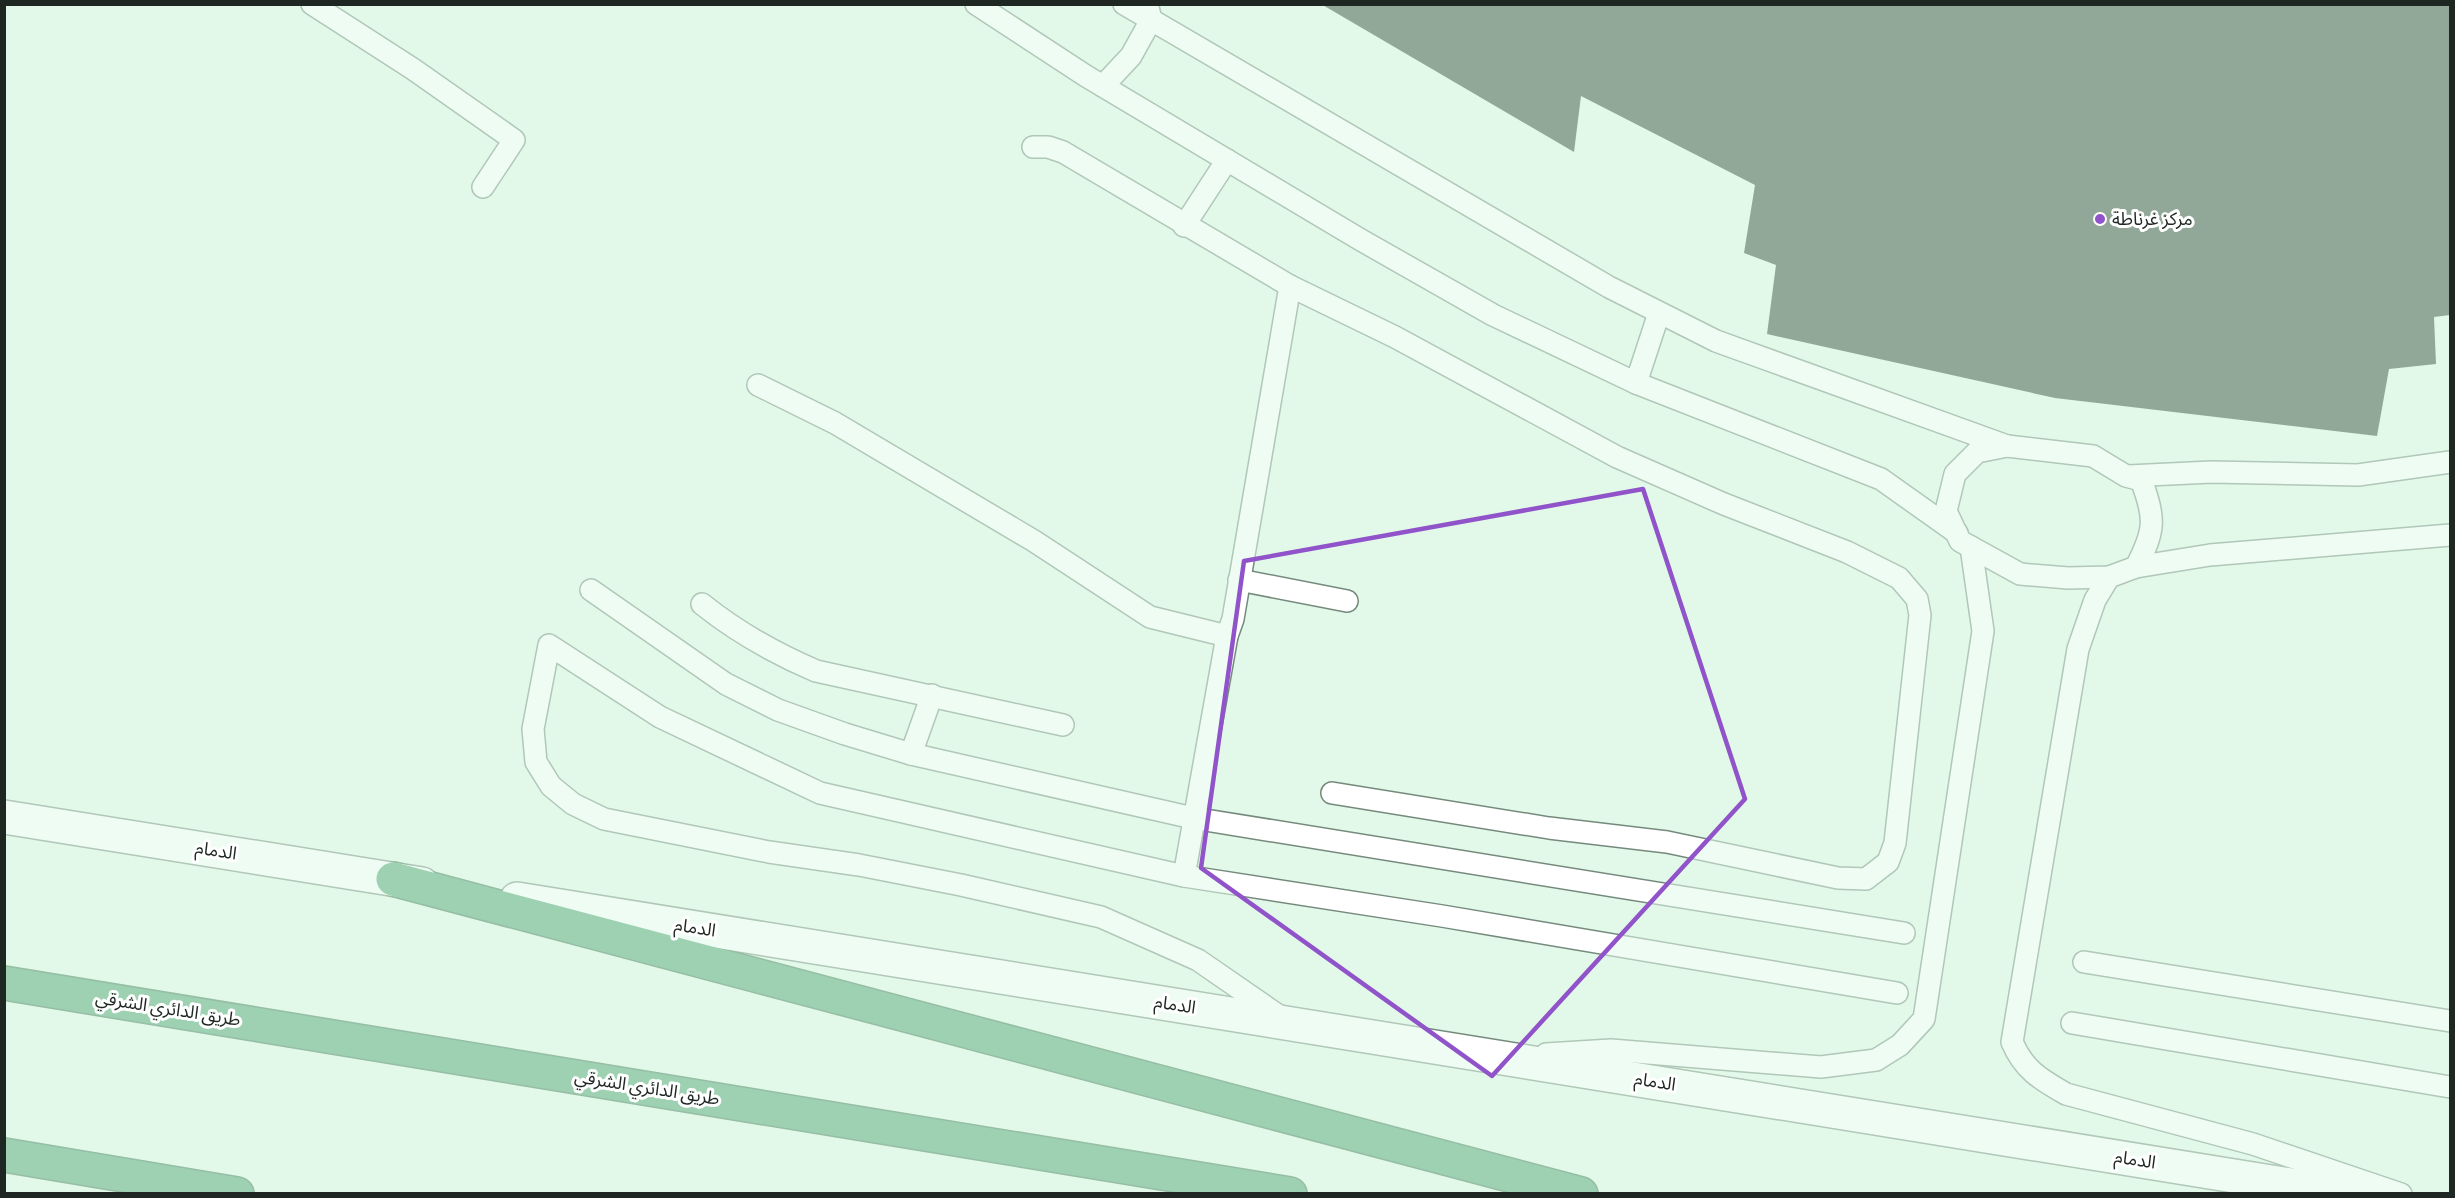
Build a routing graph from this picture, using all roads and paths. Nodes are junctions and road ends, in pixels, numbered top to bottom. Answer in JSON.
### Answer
{"nodes":[{"id":1,"x":312,"y":4,"type":"edge"},
{"id":2,"x":976,"y":4,"type":"edge"},
{"id":3,"x":1124,"y":4,"type":"edge"},
{"id":4,"x":1149,"y":12,"type":"edge"},
{"id":5,"x":1103,"y":86,"type":"junction"},
{"id":6,"x":1033,"y":147,"type":"dead end"},
{"id":7,"x":1227,"y":160,"type":"junction"},
{"id":8,"x":483,"y":187,"type":"dead end"},
{"id":9,"x":1184,"y":226,"type":"junction"},
{"id":10,"x":1290,"y":286,"type":"junction"},
{"id":11,"x":1659,"y":313,"type":"junction"},
{"id":12,"x":1636,"y":383,"type":"junction"},
{"id":13,"x":758,"y":386,"type":"dead end"},
{"id":14,"x":2007,"y":446,"type":"junction"},
{"id":15,"x":2451,"y":462,"type":"edge"},
{"id":16,"x":2126,"y":476,"type":"junction"},
{"id":17,"x":2451,"y":535,"type":"edge"},
{"id":18,"x":1964,"y":540,"type":"junction"},
{"id":19,"x":2136,"y":567,"type":"junction"},
{"id":20,"x":2109,"y":577,"type":"junction"},
{"id":21,"x":1239,"y":580,"type":"junction"},
{"id":22,"x":591,"y":590,"type":"dead end"},
{"id":23,"x":1347,"y":602,"type":"dead end"},
{"id":24,"x":702,"y":604,"type":"dead end"},
{"id":25,"x":1227,"y":636,"type":"junction"},
{"id":26,"x":932,"y":695,"type":"junction"},
{"id":27,"x":1064,"y":725,"type":"dead end"},
{"id":28,"x":911,"y":754,"type":"junction"},
{"id":29,"x":1332,"y":793,"type":"dead end"},
{"id":30,"x":4,"y":817,"type":"edge"},
{"id":31,"x":1193,"y":818,"type":"junction"},
{"id":32,"x":1184,"y":876,"type":"junction"},
{"id":33,"x":393,"y":879,"type":"junction"},
{"id":34,"x":1904,"y":933,"type":"dead end"},
{"id":35,"x":2084,"y":962,"type":"dead end"},
{"id":36,"x":4,"y":983,"type":"edge"},
{"id":37,"x":1898,"y":993,"type":"dead end"},
{"id":38,"x":2451,"y":1021,"type":"edge"},
{"id":39,"x":2072,"y":1023,"type":"dead end"},
{"id":40,"x":1290,"y":1024,"type":"junction"},
{"id":41,"x":1503,"y":1058,"type":"junction"},
{"id":42,"x":2451,"y":1087,"type":"edge"},
{"id":43,"x":4,"y":1155,"type":"edge"},
{"id":44,"x":237,"y":1194,"type":"edge"},
{"id":45,"x":1290,"y":1194,"type":"edge"},
{"id":46,"x":1581,"y":1194,"type":"edge"},
{"id":47,"x":2346,"y":1194,"type":"edge"},
{"id":48,"x":2401,"y":1194,"type":"edge"}],
"edges":[{"from":1,"to":8,"type":"lane"},
{"from":2,"to":5,"type":"lane"},
{"from":3,"to":4,"type":"lane"},
{"from":4,"to":5,"type":"lane"},
{"from":4,"to":11,"type":"lane"},
{"from":5,"to":7,"type":"lane"},
{"from":6,"to":9,"type":"lane"},
{"from":7,"to":9,"type":"lane"},
{"from":7,"to":12,"type":"lane"},
{"from":9,"to":10,"type":"lane"},
{"from":10,"to":21,"type":"lane"},
{"from":10,"to":29,"type":"lane"},
{"from":11,"to":12,"type":"lane"},
{"from":11,"to":14,"type":"lane"},
{"from":12,"to":18,"type":"lane"},
{"from":13,"to":25,"type":"lane"},
{"from":14,"to":16,"type":"lane"},
{"from":14,"to":18,"type":"lane"},
{"from":15,"to":16,"type":"lane"},
{"from":16,"to":19,"type":"lane"},
{"from":17,"to":19,"type":"lane"},
{"from":18,"to":20,"type":"lane"},
{"from":18,"to":41,"type":"lane"},
{"from":19,"to":20,"type":"lane"},
{"from":20,"to":48,"type":"lane"},
{"from":21,"to":23,"type":"lane"},
{"from":21,"to":25,"type":"lane"},
{"from":22,"to":28,"type":"lane"},
{"from":24,"to":26,"type":"lane"},
{"from":25,"to":31,"type":"lane"},
{"from":26,"to":27,"type":"lane"},
{"from":26,"to":28,"type":"lane"},
{"from":28,"to":31,"type":"lane"},
{"from":30,"to":33,"type":"street","name":"الدمام"},
{"from":31,"to":32,"type":"lane"},
{"from":31,"to":34,"type":"lane"},
{"from":32,"to":37,"type":"lane"},
{"from":32,"to":40,"type":"lane"},
{"from":33,"to":40,"type":"street","name":"الدمام"},
{"from":33,"to":46,"type":"highway"},
{"from":35,"to":38,"type":"lane"},
{"from":36,"to":45,"type":"highway","name":"طريق الدائري الشرقي"},
{"from":39,"to":42,"type":"lane"},
{"from":40,"to":41,"type":"street","name":"الدمام"},
{"from":41,"to":47,"type":"street","name":"الدمام"},
{"from":43,"to":44,"type":"highway"}]}
